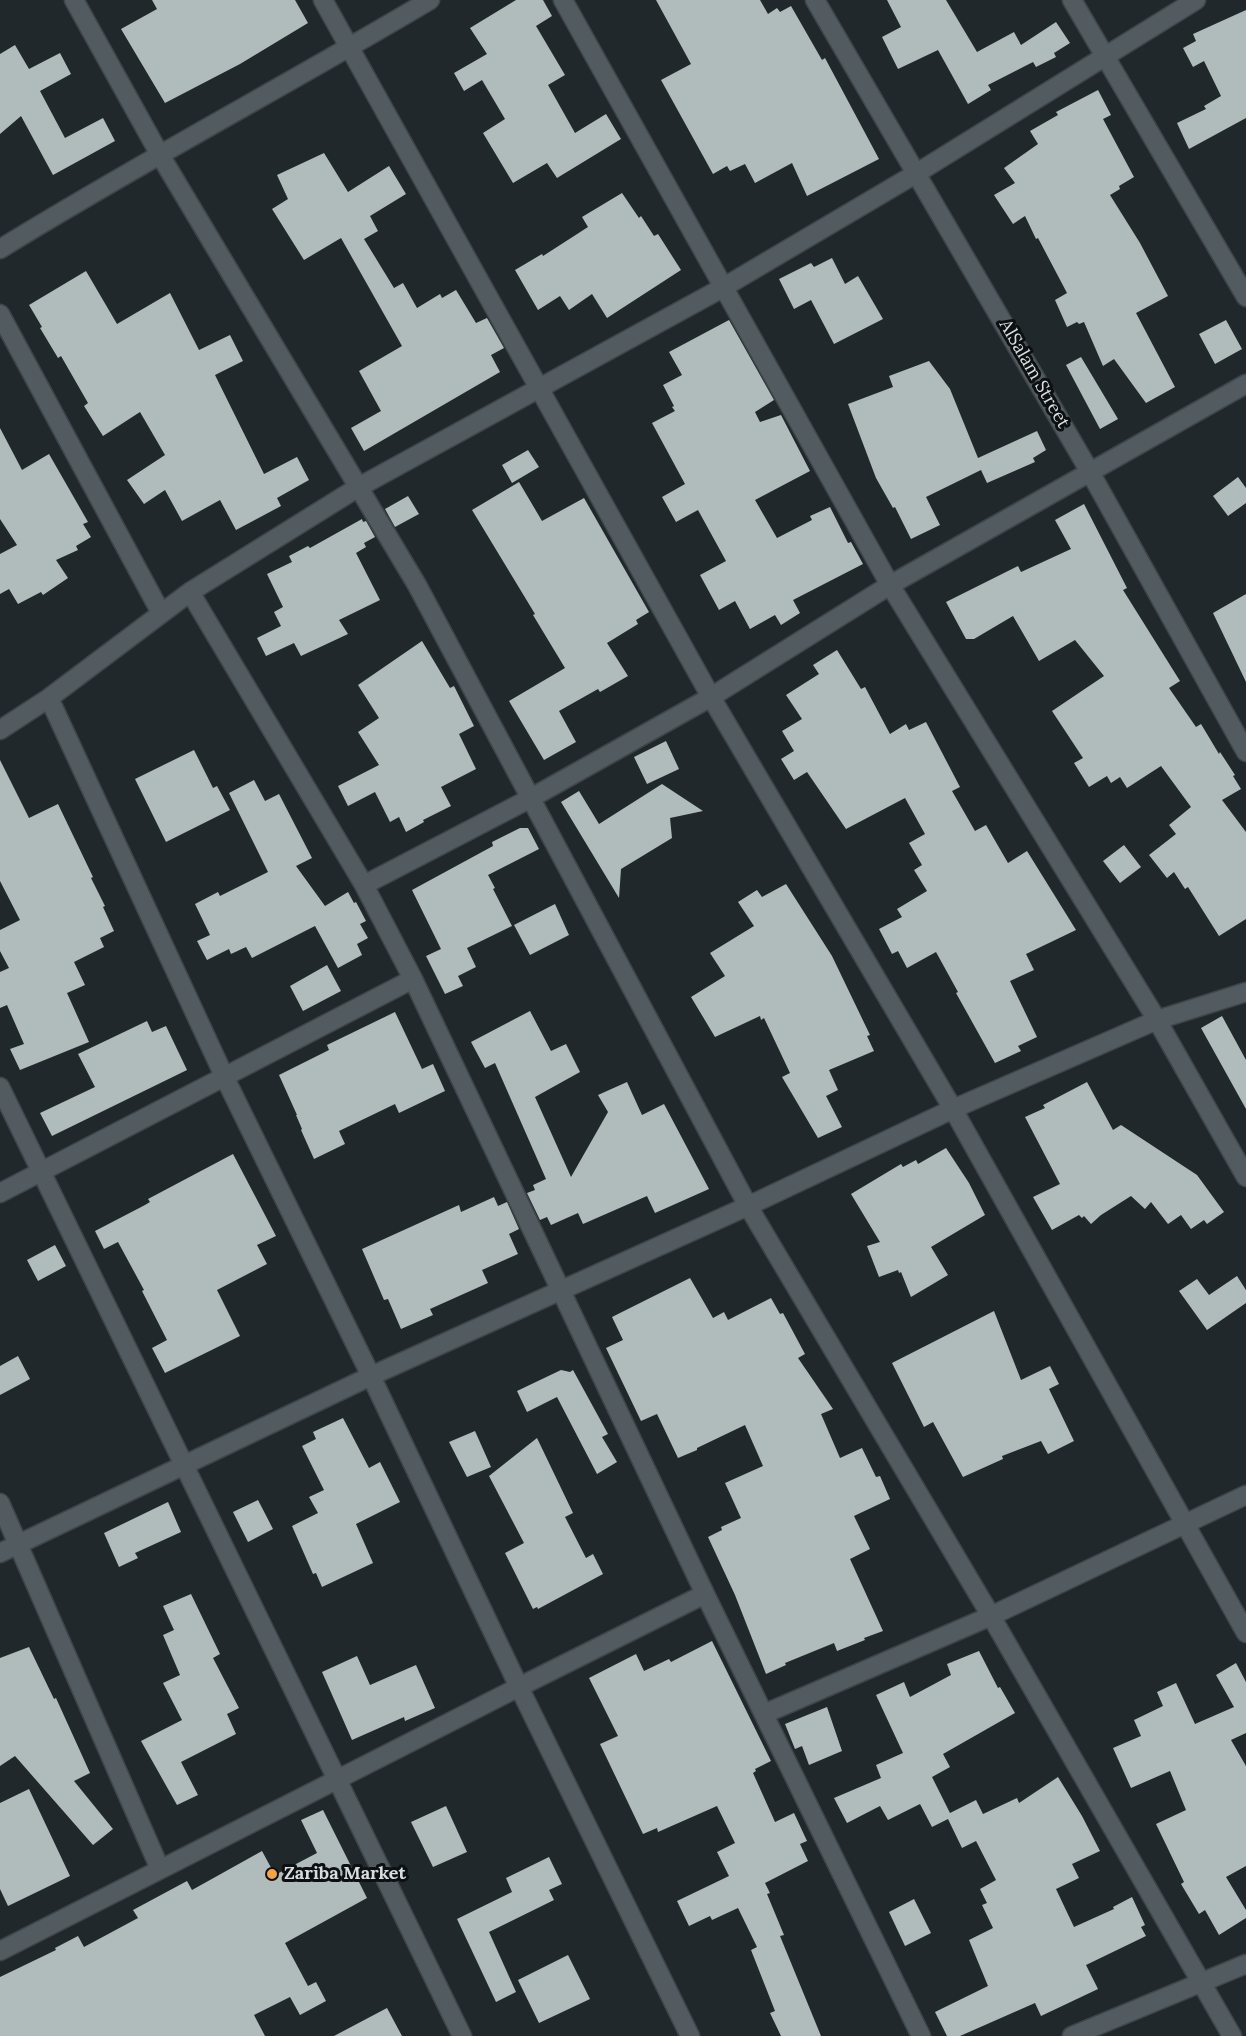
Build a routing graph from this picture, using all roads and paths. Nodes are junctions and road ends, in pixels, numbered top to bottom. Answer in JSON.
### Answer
{"nodes":[{"id":1,"x":74,"y":0,"type":"edge"},
{"id":2,"x":324,"y":0,"type":"edge"},
{"id":3,"x":430,"y":0,"type":"edge"},
{"id":4,"x":563,"y":0,"type":"edge"},
{"id":5,"x":815,"y":0,"type":"edge"},
{"id":6,"x":1072,"y":0,"type":"edge"},
{"id":7,"x":1196,"y":0,"type":"edge"},
{"id":8,"x":350,"y":48,"type":"junction"},
{"id":9,"x":1105,"y":57,"type":"junction"},
{"id":10,"x":160,"y":155,"type":"junction"},
{"id":11,"x":917,"y":173,"type":"junction"},
{"id":12,"x":0,"y":249,"type":"edge"},
{"id":13,"x":724,"y":287,"type":"junction"},
{"id":14,"x":1246,"y":297,"type":"edge"},
{"id":15,"x":0,"y":314,"type":"edge"},
{"id":16,"x":1246,"y":384,"type":"edge"},
{"id":17,"x":541,"y":389,"type":"junction"},
{"id":18,"x":1090,"y":472,"type":"junction"},
{"id":19,"x":357,"y":488,"type":"junction"},
{"id":20,"x":890,"y":585,"type":"junction"},
{"id":21,"x":190,"y":592,"type":"junction"},
{"id":22,"x":161,"y":613,"type":"junction"},
{"id":23,"x":711,"y":697,"type":"junction"},
{"id":24,"x":49,"y":698,"type":"junction"},
{"id":25,"x":0,"y":730,"type":"edge"},
{"id":26,"x":1246,"y":752,"type":"edge"},
{"id":27,"x":531,"y":798,"type":"junction"},
{"id":28,"x":364,"y":885,"type":"junction"},
{"id":29,"x":413,"y":979,"type":"junction"},
{"id":30,"x":1246,"y":992,"type":"edge"},
{"id":31,"x":1157,"y":1020,"type":"junction"},
{"id":32,"x":225,"y":1078,"type":"junction"},
{"id":33,"x":0,"y":1087,"type":"edge"},
{"id":34,"x":953,"y":1109,"type":"junction"},
{"id":35,"x":41,"y":1172,"type":"junction"},
{"id":36,"x":1246,"y":1177,"type":"edge"},
{"id":37,"x":0,"y":1193,"type":"edge"},
{"id":38,"x":748,"y":1206,"type":"junction"},
{"id":39,"x":561,"y":1289,"type":"junction"},
{"id":40,"x":371,"y":1376,"type":"junction"},
{"id":41,"x":184,"y":1466,"type":"junction"},
{"id":42,"x":1246,"y":1495,"type":"edge"},
{"id":43,"x":0,"y":1503,"type":"edge"},
{"id":44,"x":1186,"y":1525,"type":"junction"},
{"id":45,"x":19,"y":1543,"type":"junction"},
{"id":46,"x":0,"y":1553,"type":"edge"},
{"id":47,"x":705,"y":1593,"type":"junction"},
{"id":48,"x":991,"y":1616,"type":"junction"},
{"id":49,"x":1246,"y":1633,"type":"edge"},
{"id":50,"x":519,"y":1687,"type":"junction"},
{"id":51,"x":764,"y":1714,"type":"junction"},
{"id":52,"x":338,"y":1781,"type":"junction"},
{"id":53,"x":160,"y":1869,"type":"junction"},
{"id":54,"x":0,"y":1951,"type":"edge"},
{"id":55,"x":1246,"y":1964,"type":"edge"},
{"id":56,"x":1202,"y":1982,"type":"junction"},
{"id":57,"x":462,"y":2036,"type":"edge"},
{"id":58,"x":690,"y":2036,"type":"edge"},
{"id":59,"x":921,"y":2036,"type":"edge"},
{"id":60,"x":1072,"y":2036,"type":"edge"},
{"id":61,"x":1232,"y":2036,"type":"edge"}],
"edges":[{"from":1,"to":10,"type":"street"},
{"from":2,"to":8,"type":"street"},
{"from":3,"to":8,"type":"street"},
{"from":4,"to":13,"type":"street"},
{"from":5,"to":11,"type":"street","name":"AlSalam Street"},
{"from":6,"to":9,"type":"street"},
{"from":7,"to":9,"type":"street"},
{"from":8,"to":10,"type":"street"},
{"from":8,"to":17,"type":"street"},
{"from":9,"to":11,"type":"street"},
{"from":9,"to":14,"type":"street"},
{"from":10,"to":12,"type":"street"},
{"from":10,"to":19,"type":"street"},
{"from":11,"to":13,"type":"street"},
{"from":11,"to":18,"type":"street","name":"AlSalam Street"},
{"from":13,"to":17,"type":"street"},
{"from":13,"to":20,"type":"street"},
{"from":15,"to":22,"type":"street"},
{"from":16,"to":18,"type":"street"},
{"from":17,"to":19,"type":"street"},
{"from":17,"to":23,"type":"street"},
{"from":18,"to":20,"type":"street"},
{"from":18,"to":26,"type":"street","name":"AlSalam Street"},
{"from":19,"to":21,"type":"street"},
{"from":19,"to":27,"type":"street"},
{"from":20,"to":23,"type":"street"},
{"from":20,"to":31,"type":"street"},
{"from":21,"to":22,"type":"street"},
{"from":21,"to":28,"type":"street"},
{"from":22,"to":24,"type":"street"},
{"from":23,"to":27,"type":"street"},
{"from":23,"to":34,"type":"street"},
{"from":24,"to":25,"type":"street"},
{"from":24,"to":32,"type":"street"},
{"from":27,"to":28,"type":"street"},
{"from":27,"to":38,"type":"street"},
{"from":28,"to":29,"type":"street"},
{"from":29,"to":32,"type":"street"},
{"from":29,"to":39,"type":"street"},
{"from":30,"to":31,"type":"street"},
{"from":31,"to":34,"type":"street"},
{"from":31,"to":36,"type":"street"},
{"from":32,"to":35,"type":"street"},
{"from":32,"to":40,"type":"street"},
{"from":33,"to":35,"type":"street"},
{"from":34,"to":38,"type":"street"},
{"from":34,"to":44,"type":"street"},
{"from":35,"to":37,"type":"street"},
{"from":35,"to":41,"type":"street"},
{"from":38,"to":39,"type":"street"},
{"from":38,"to":48,"type":"street"},
{"from":39,"to":40,"type":"street"},
{"from":39,"to":47,"type":"street"},
{"from":40,"to":41,"type":"street"},
{"from":40,"to":50,"type":"street"},
{"from":41,"to":45,"type":"street"},
{"from":41,"to":52,"type":"street"},
{"from":42,"to":44,"type":"street"},
{"from":43,"to":45,"type":"street"},
{"from":44,"to":48,"type":"street"},
{"from":44,"to":49,"type":"street"},
{"from":45,"to":46,"type":"street"},
{"from":45,"to":53,"type":"street"},
{"from":47,"to":50,"type":"street"},
{"from":47,"to":51,"type":"street"},
{"from":48,"to":51,"type":"street"},
{"from":48,"to":56,"type":"street"},
{"from":50,"to":52,"type":"street"},
{"from":50,"to":58,"type":"street"},
{"from":51,"to":59,"type":"street"},
{"from":52,"to":53,"type":"street"},
{"from":52,"to":57,"type":"street"},
{"from":53,"to":54,"type":"street"},
{"from":55,"to":56,"type":"street"},
{"from":56,"to":60,"type":"street"},
{"from":56,"to":61,"type":"street"}]}
